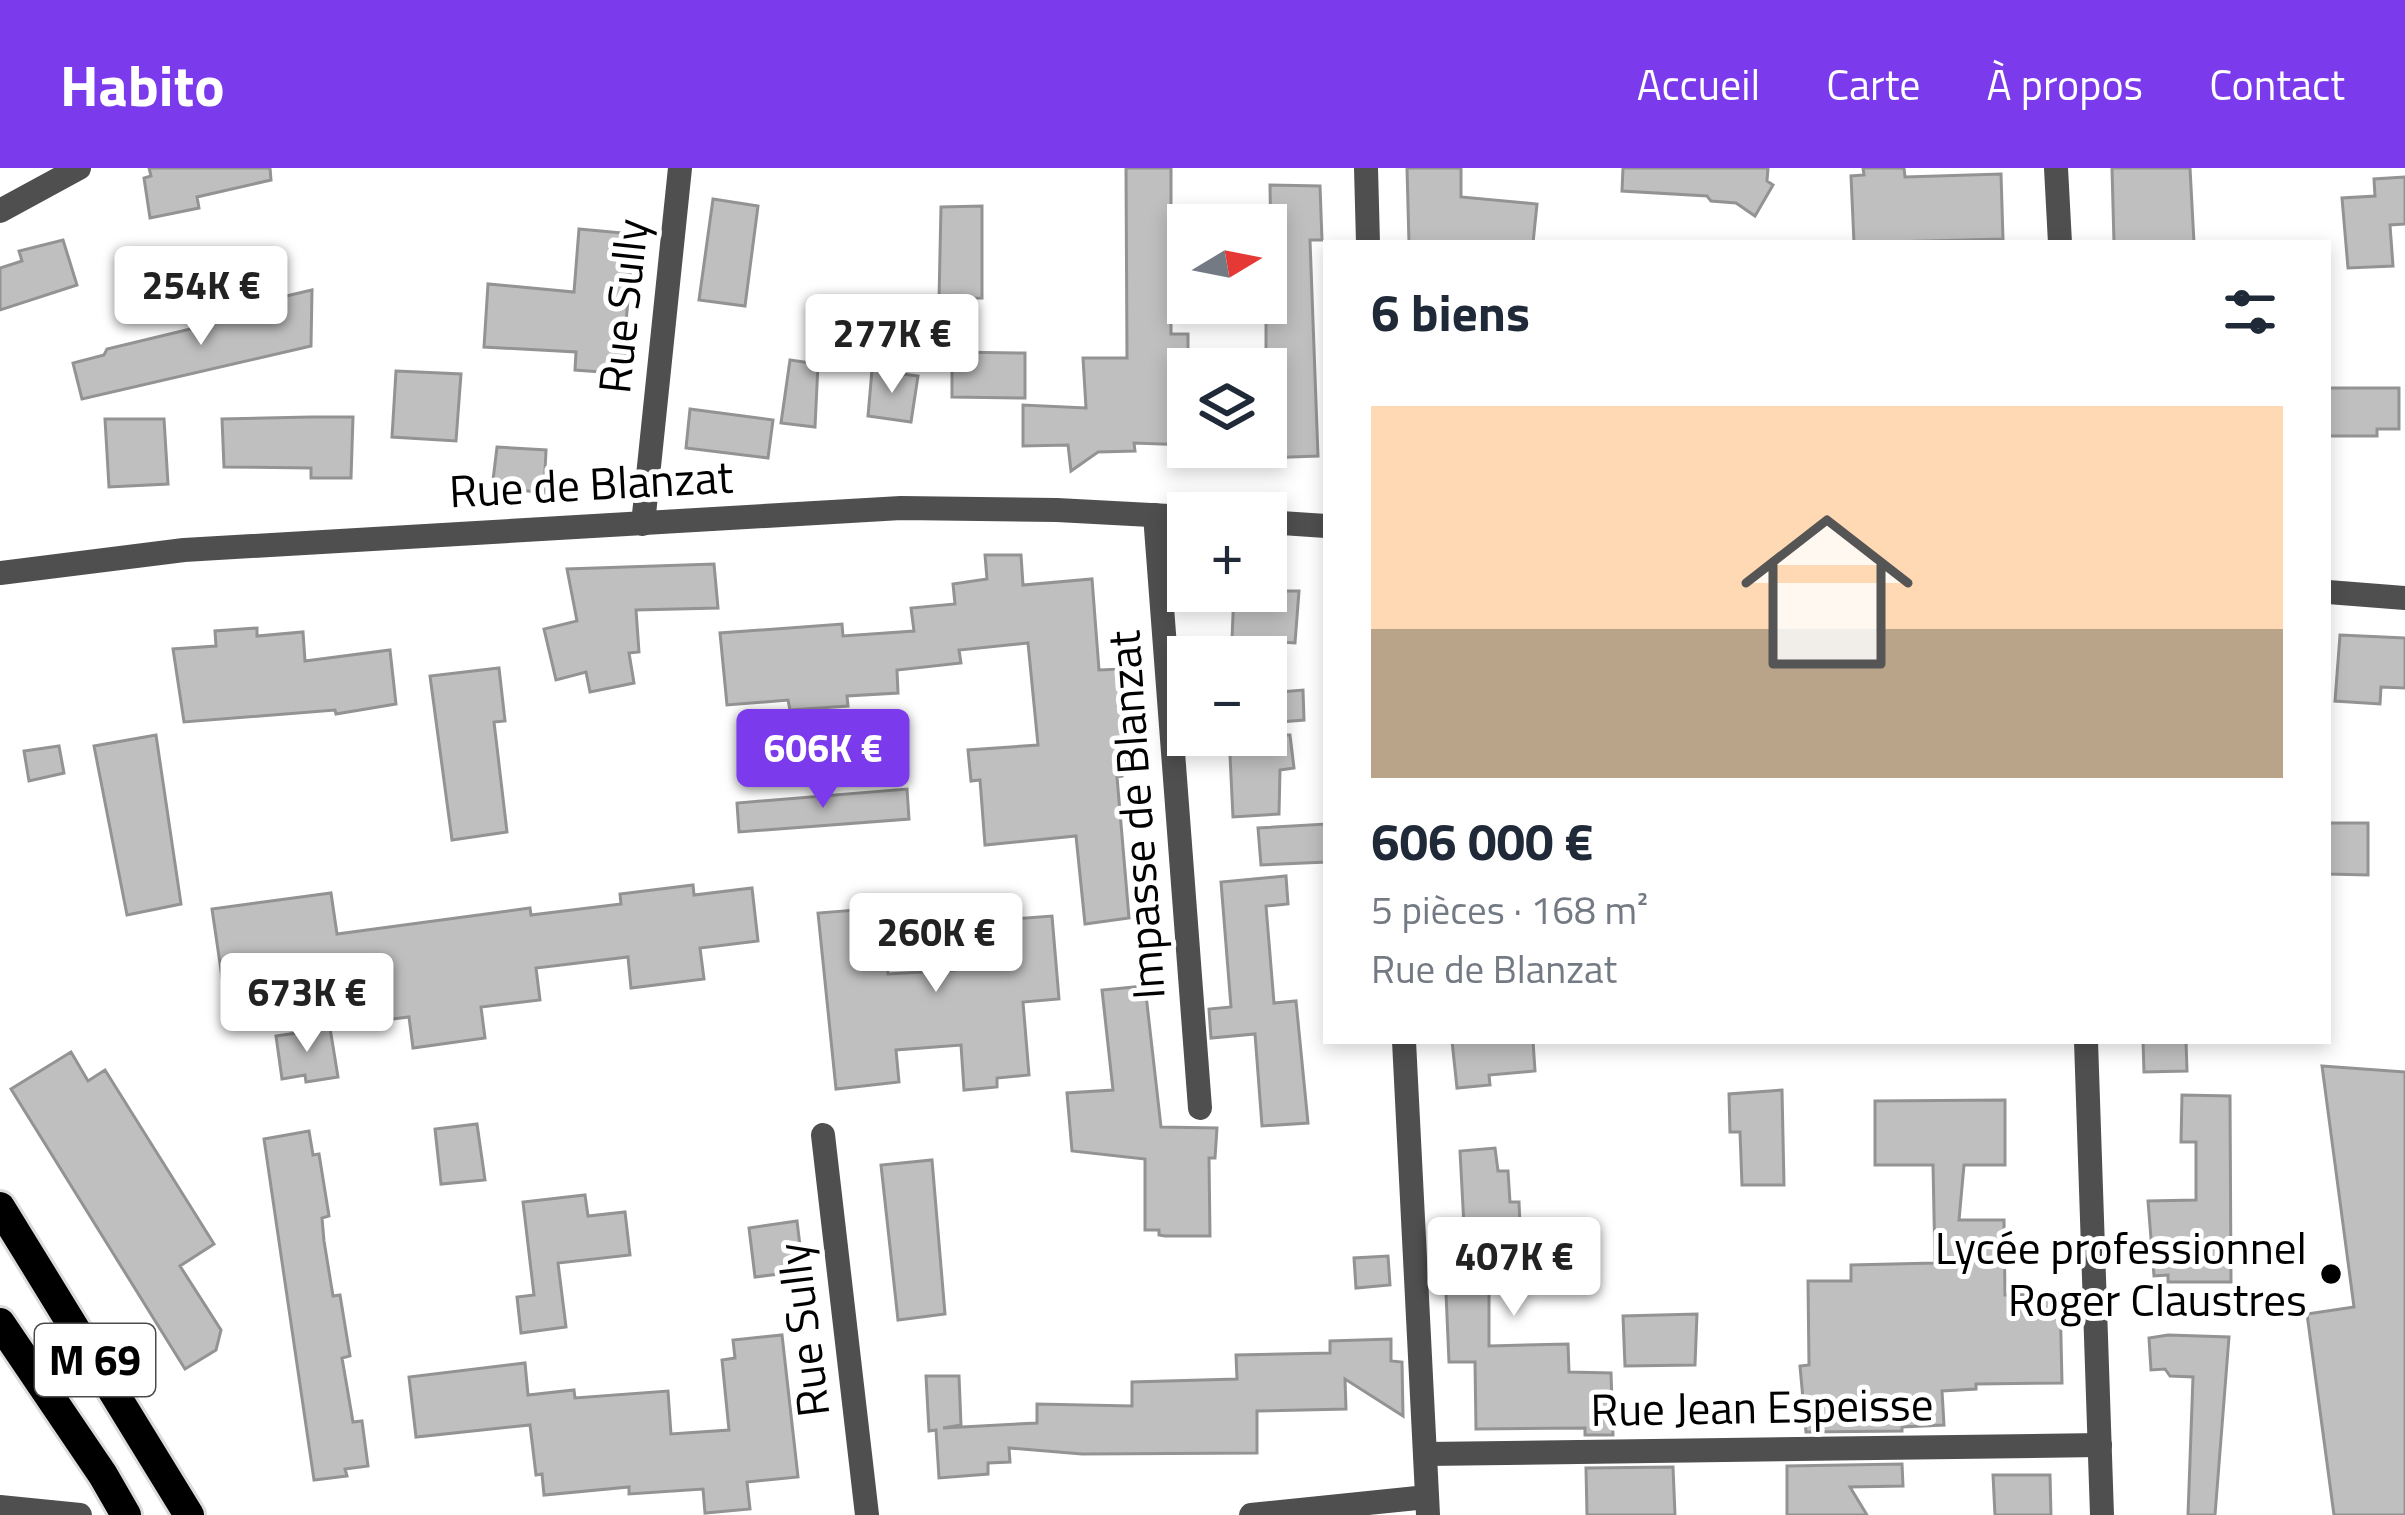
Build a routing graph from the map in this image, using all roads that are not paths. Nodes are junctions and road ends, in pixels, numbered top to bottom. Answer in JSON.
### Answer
{"nodes":[{"id":1,"x":79,"y":168,"type":"edge"},
{"id":2,"x":680,"y":168,"type":"edge"},
{"id":3,"x":1366,"y":168,"type":"edge"},
{"id":4,"x":2056,"y":168,"type":"edge"},
{"id":5,"x":0,"y":211,"type":"edge"},
{"id":6,"x":1368,"y":240,"type":"edge"},
{"id":7,"x":2060,"y":240,"type":"edge"},
{"id":8,"x":1155,"y":515,"type":"junction"},
{"id":9,"x":1167,"y":516,"type":"edge"},
{"id":10,"x":1287,"y":523,"type":"edge"},
{"id":11,"x":643,"y":524,"type":"junction"},
{"id":12,"x":1323,"y":526,"type":"edge"},
{"id":13,"x":0,"y":573,"type":"edge"},
{"id":14,"x":2331,"y":592,"type":"edge"},
{"id":15,"x":2405,"y":598,"type":"edge"},
{"id":16,"x":1404,"y":1044,"type":"edge"},
{"id":17,"x":2086,"y":1044,"type":"edge"},
{"id":18,"x":1200,"y":1108,"type":"dead end"},
{"id":19,"x":823,"y":1135,"type":"dead end"},
{"id":20,"x":0,"y":1207,"type":"edge"},
{"id":21,"x":0,"y":1323,"type":"edge"},
{"id":22,"x":2100,"y":1445,"type":"junction"},
{"id":23,"x":1425,"y":1454,"type":"junction"},
{"id":24,"x":1428,"y":1506,"type":"edge"},
{"id":25,"x":0,"y":1507,"type":"edge"},
{"id":26,"x":80,"y":1515,"type":"edge"},
{"id":27,"x":126,"y":1515,"type":"edge"},
{"id":28,"x":189,"y":1515,"type":"edge"},
{"id":29,"x":867,"y":1515,"type":"edge"},
{"id":30,"x":1251,"y":1515,"type":"edge"},
{"id":31,"x":2102,"y":1515,"type":"edge"}],
"edges":[{"from":1,"to":5,"type":"street"},
{"from":2,"to":11,"type":"street","name":"Rue Sully"},
{"from":3,"to":6,"type":"street"},
{"from":4,"to":7,"type":"street"},
{"from":8,"to":9,"type":"street","name":"Rue de Blanzat"},
{"from":8,"to":11,"type":"street","name":"Rue de Blanzat"},
{"from":8,"to":18,"type":"street","name":"Impasse de Blanzat"},
{"from":10,"to":12,"type":"street"},
{"from":11,"to":13,"type":"street","name":"Rue de Blanzat"},
{"from":14,"to":15,"type":"street"},
{"from":16,"to":23,"type":"street"},
{"from":17,"to":22,"type":"street"},
{"from":19,"to":29,"type":"street","name":"Rue Sully"},
{"from":20,"to":28,"type":"main road","number":"M 69"},
{"from":21,"to":27,"type":"main road","number":"M 69"},
{"from":22,"to":23,"type":"street","name":"Rue Jean Espeisse"},
{"from":22,"to":31,"type":"street"},
{"from":23,"to":24,"type":"street"},
{"from":24,"to":30,"type":"street"},
{"from":25,"to":26,"type":"street"}]}
